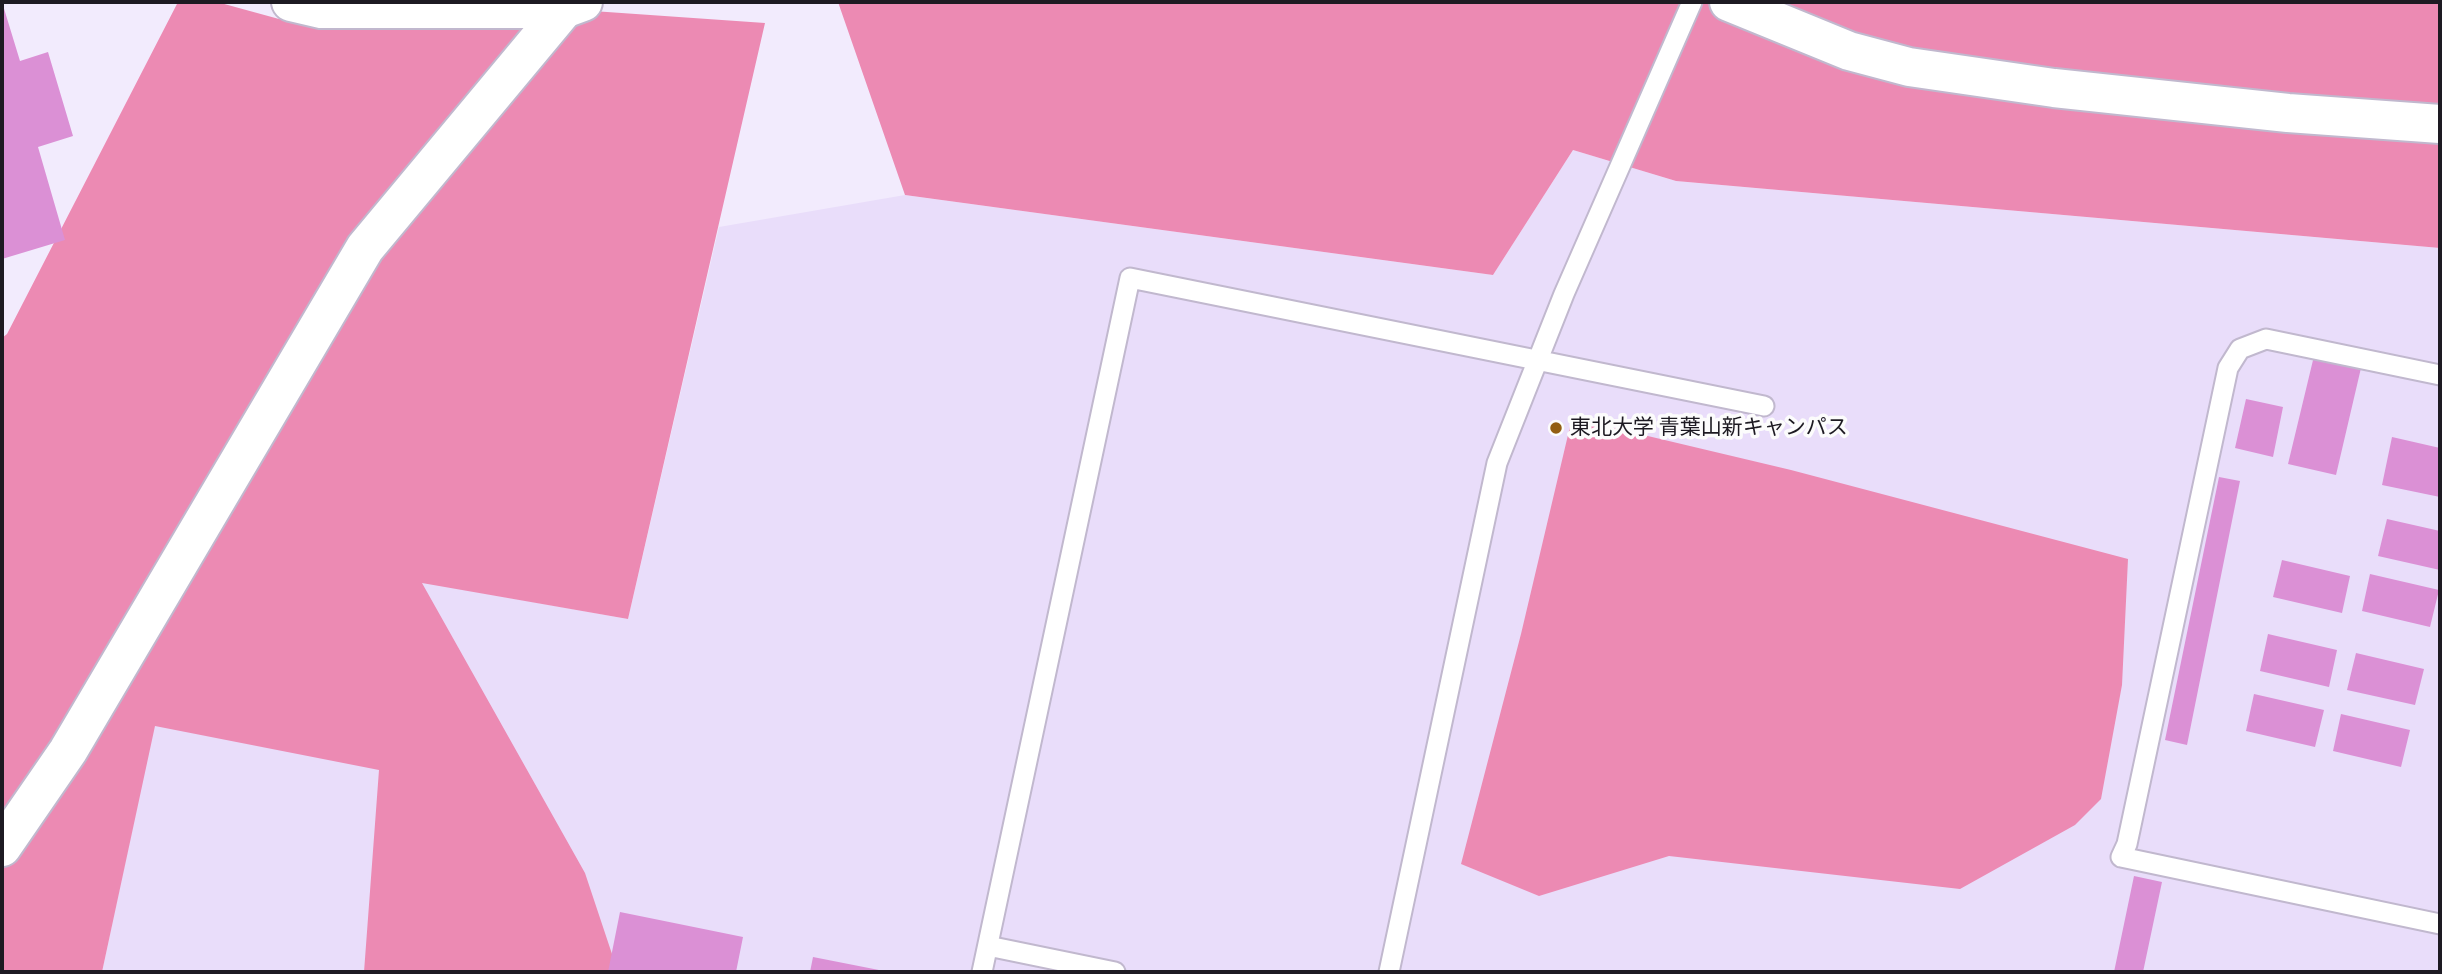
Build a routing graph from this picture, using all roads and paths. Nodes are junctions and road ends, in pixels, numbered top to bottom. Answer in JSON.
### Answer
{"nodes":[{"id":1,"x":291,"y":2,"type":"edge"},
{"id":2,"x":1692,"y":2,"type":"edge"},
{"id":3,"x":1729,"y":2,"type":"edge"},
{"id":4,"x":573,"y":6,"type":"edge"},
{"id":5,"x":2440,"y":124,"type":"edge"},
{"id":6,"x":1538,"y":359,"type":"junction"},
{"id":7,"x":2440,"y":375,"type":"edge"},
{"id":8,"x":1764,"y":406,"type":"dead end"},
{"id":9,"x":2,"y":847,"type":"edge"},
{"id":10,"x":2440,"y":924,"type":"edge"},
{"id":11,"x":988,"y":946,"type":"junction"},
{"id":12,"x":982,"y":972,"type":"edge"},
{"id":13,"x":1115,"y":972,"type":"edge"},
{"id":14,"x":1389,"y":972,"type":"edge"}],
"edges":[{"from":1,"to":4,"type":"street"},
{"from":2,"to":6,"type":"lane"},
{"from":3,"to":5,"type":"street"},
{"from":4,"to":9,"type":"street"},
{"from":6,"to":8,"type":"lane"},
{"from":6,"to":11,"type":"lane"},
{"from":6,"to":14,"type":"lane"},
{"from":7,"to":10,"type":"lane"},
{"from":11,"to":12,"type":"lane"},
{"from":11,"to":13,"type":"lane"}]}
